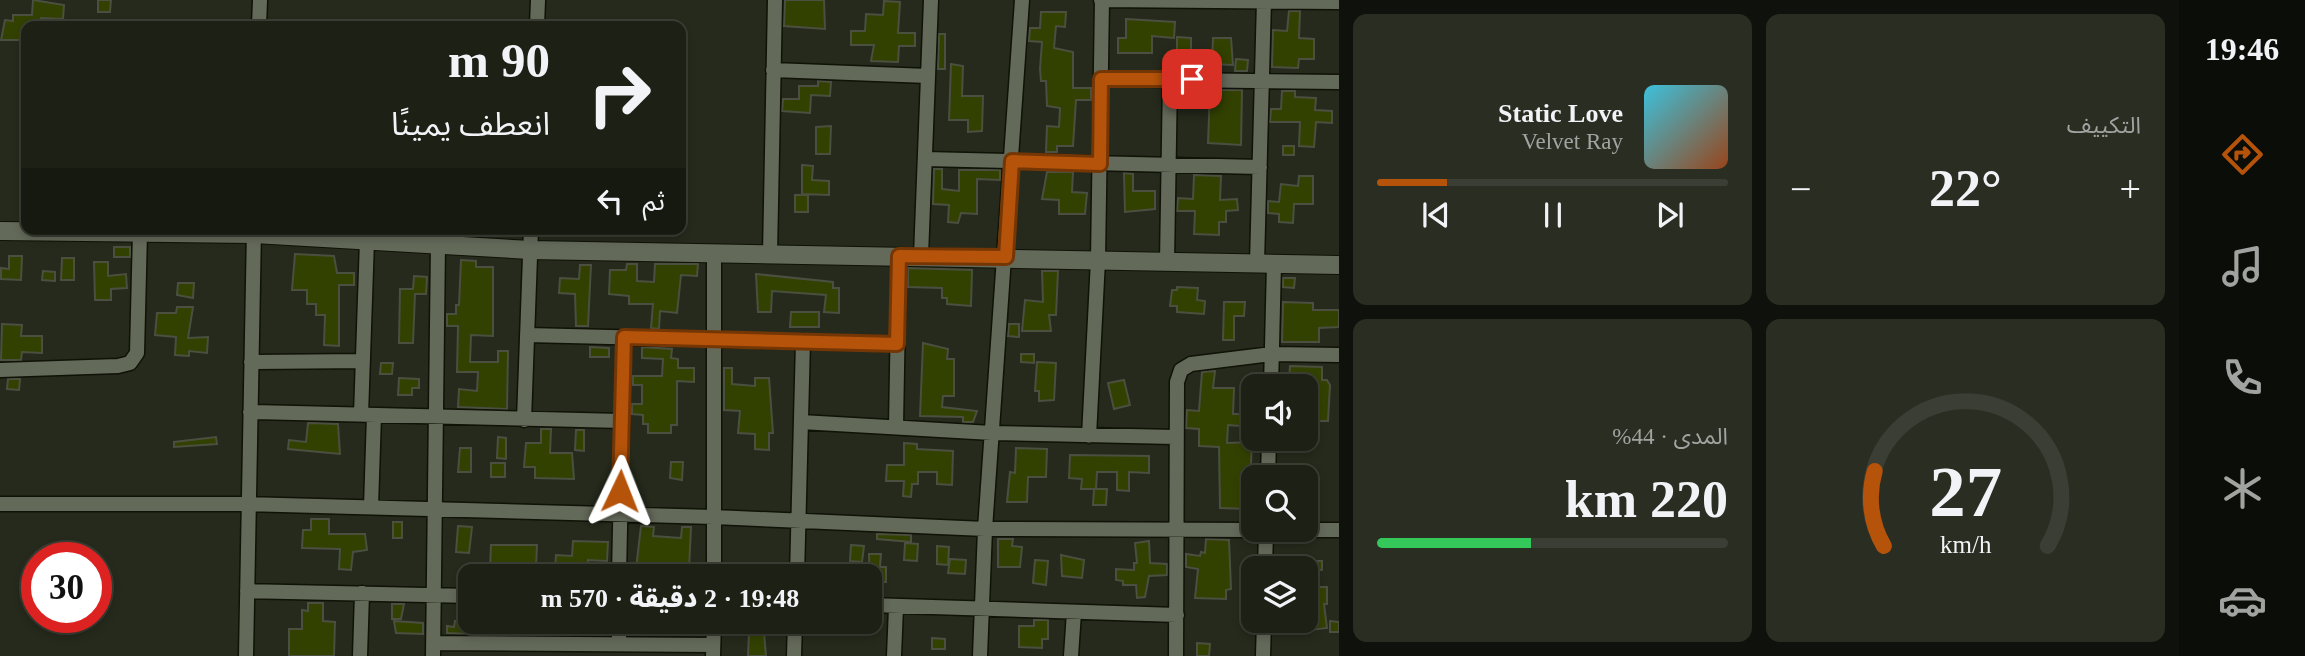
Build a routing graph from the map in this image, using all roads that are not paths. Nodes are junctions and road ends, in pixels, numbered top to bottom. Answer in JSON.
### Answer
{"nodes":[{"id":1,"x":260,"y":0,"type":"edge"},
{"id":2,"x":538,"y":0,"type":"edge"},
{"id":3,"x":775,"y":0,"type":"edge"},
{"id":4,"x":931,"y":0,"type":"edge"},
{"id":5,"x":1022,"y":0,"type":"edge"},
{"id":6,"x":1101,"y":0,"type":"edge"},
{"id":7,"x":1264,"y":0,"type":"edge"},
{"id":8,"x":1339,"y":2,"type":"edge"},
{"id":9,"x":259,"y":21,"type":"edge"},
{"id":10,"x":537,"y":21,"type":"edge"},
{"id":11,"x":773,"y":69,"type":"junction"},
{"id":12,"x":928,"y":76,"type":"junction"},
{"id":13,"x":1170,"y":78,"type":"junction"},
{"id":14,"x":1101,"y":79,"type":"junction"},
{"id":15,"x":1262,"y":80,"type":"junction"},
{"id":16,"x":1339,"y":82,"type":"edge"},
{"id":17,"x":925,"y":159,"type":"junction"},
{"id":18,"x":1012,"y":161,"type":"junction"},
{"id":19,"x":1100,"y":164,"type":"junction"},
{"id":20,"x":1168,"y":166,"type":"junction"},
{"id":21,"x":1260,"y":167,"type":"junction"},
{"id":22,"x":0,"y":231,"type":"edge"},
{"id":23,"x":21,"y":231,"type":"edge"},
{"id":24,"x":140,"y":235,"type":"edge"},
{"id":25,"x":254,"y":235,"type":"edge"},
{"id":26,"x":304,"y":235,"type":"edge"},
{"id":27,"x":531,"y":235,"type":"edge"},
{"id":28,"x":367,"y":240,"type":"junction"},
{"id":29,"x":438,"y":244,"type":"junction"},
{"id":30,"x":530,"y":250,"type":"junction"},
{"id":31,"x":713,"y":253,"type":"junction"},
{"id":32,"x":769,"y":254,"type":"junction"},
{"id":33,"x":899,"y":256,"type":"junction"},
{"id":34,"x":921,"y":256,"type":"junction"},
{"id":35,"x":1006,"y":257,"type":"junction"},
{"id":36,"x":1098,"y":260,"type":"junction"},
{"id":37,"x":1167,"y":262,"type":"junction"},
{"id":38,"x":1266,"y":263,"type":"junction"},
{"id":39,"x":1339,"y":265,"type":"edge"},
{"id":40,"x":527,"y":335,"type":"junction"},
{"id":41,"x":624,"y":337,"type":"junction"},
{"id":42,"x":714,"y":339,"type":"junction"},
{"id":43,"x":803,"y":341,"type":"junction"},
{"id":44,"x":897,"y":344,"type":"junction"},
{"id":45,"x":1272,"y":354,"type":"junction"},
{"id":46,"x":1339,"y":355,"type":"edge"},
{"id":47,"x":363,"y":361,"type":"junction"},
{"id":48,"x":251,"y":362,"type":"junction"},
{"id":49,"x":0,"y":370,"type":"edge"},
{"id":50,"x":1271,"y":374,"type":"edge"},
{"id":51,"x":250,"y":412,"type":"junction"},
{"id":52,"x":368,"y":415,"type":"junction"},
{"id":53,"x":438,"y":417,"type":"junction"},
{"id":54,"x":524,"y":420,"type":"junction"},
{"id":55,"x":622,"y":422,"type":"junction"},
{"id":56,"x":802,"y":422,"type":"junction"},
{"id":57,"x":896,"y":426,"type":"junction"},
{"id":58,"x":992,"y":433,"type":"junction"},
{"id":59,"x":1089,"y":436,"type":"junction"},
{"id":60,"x":1175,"y":438,"type":"junction"},
{"id":61,"x":0,"y":504,"type":"edge"},
{"id":62,"x":248,"y":504,"type":"junction"},
{"id":63,"x":371,"y":507,"type":"junction"},
{"id":64,"x":436,"y":509,"type":"junction"},
{"id":65,"x":619,"y":514,"type":"junction"},
{"id":66,"x":714,"y":517,"type":"junction"},
{"id":67,"x":799,"y":521,"type":"junction"},
{"id":68,"x":985,"y":529,"type":"junction"},
{"id":69,"x":1177,"y":530,"type":"junction"},
{"id":70,"x":1241,"y":530,"type":"edge"},
{"id":71,"x":1318,"y":530,"type":"edge"},
{"id":72,"x":1339,"y":530,"type":"edge"},
{"id":73,"x":619,"y":564,"type":"edge"},
{"id":74,"x":714,"y":564,"type":"edge"},
{"id":75,"x":797,"y":564,"type":"edge"},
{"id":76,"x":247,"y":591,"type":"junction"},
{"id":77,"x":362,"y":593,"type":"junction"},
{"id":78,"x":435,"y":595,"type":"junction"},
{"id":79,"x":458,"y":596,"type":"edge"},
{"id":80,"x":882,"y":606,"type":"edge"},
{"id":81,"x":896,"y":607,"type":"junction"},
{"id":82,"x":982,"y":610,"type":"junction"},
{"id":83,"x":1074,"y":612,"type":"junction"},
{"id":84,"x":1177,"y":615,"type":"junction"},
{"id":85,"x":1264,"y":633,"type":"edge"},
{"id":86,"x":619,"y":634,"type":"edge"},
{"id":87,"x":795,"y":634,"type":"edge"},
{"id":88,"x":619,"y":645,"type":"junction"},
{"id":89,"x":433,"y":650,"type":"edge"},
{"id":90,"x":524,"y":650,"type":"edge"},
{"id":91,"x":713,"y":650,"type":"edge"},
{"id":92,"x":246,"y":656,"type":"edge"},
{"id":93,"x":360,"y":656,"type":"edge"},
{"id":94,"x":794,"y":656,"type":"edge"},
{"id":95,"x":894,"y":656,"type":"edge"},
{"id":96,"x":980,"y":656,"type":"edge"},
{"id":97,"x":1071,"y":656,"type":"edge"},
{"id":98,"x":1176,"y":656,"type":"edge"},
{"id":99,"x":1264,"y":656,"type":"edge"}],
"edges":[{"from":1,"to":9,"type":"street"},
{"from":2,"to":10,"type":"street"},
{"from":3,"to":11,"type":"street"},
{"from":4,"to":12,"type":"street"},
{"from":5,"to":18,"type":"street"},
{"from":6,"to":7,"type":"street"},
{"from":6,"to":14,"type":"street"},
{"from":7,"to":8,"type":"street"},
{"from":7,"to":15,"type":"street"},
{"from":11,"to":12,"type":"street"},
{"from":11,"to":32,"type":"street"},
{"from":12,"to":17,"type":"street"},
{"from":13,"to":14,"type":"street"},
{"from":13,"to":15,"type":"street"},
{"from":13,"to":20,"type":"street"},
{"from":14,"to":19,"type":"street"},
{"from":15,"to":16,"type":"street"},
{"from":15,"to":21,"type":"street"},
{"from":17,"to":18,"type":"street"},
{"from":17,"to":34,"type":"street"},
{"from":18,"to":19,"type":"street"},
{"from":18,"to":35,"type":"street"},
{"from":19,"to":20,"type":"street"},
{"from":19,"to":36,"type":"street"},
{"from":20,"to":21,"type":"street"},
{"from":20,"to":37,"type":"street"},
{"from":21,"to":38,"type":"street"},
{"from":22,"to":23,"type":"street"},
{"from":24,"to":49,"type":"street"},
{"from":25,"to":48,"type":"street"},
{"from":26,"to":28,"type":"street"},
{"from":27,"to":30,"type":"street"},
{"from":28,"to":29,"type":"street"},
{"from":28,"to":47,"type":"street"},
{"from":29,"to":30,"type":"street"},
{"from":29,"to":53,"type":"street"},
{"from":30,"to":31,"type":"street"},
{"from":30,"to":40,"type":"street"},
{"from":31,"to":32,"type":"street"},
{"from":31,"to":42,"type":"street"},
{"from":32,"to":33,"type":"street"},
{"from":33,"to":34,"type":"street"},
{"from":33,"to":44,"type":"street"},
{"from":34,"to":35,"type":"street"},
{"from":35,"to":36,"type":"street"},
{"from":35,"to":58,"type":"street"},
{"from":36,"to":37,"type":"street"},
{"from":36,"to":59,"type":"street"},
{"from":37,"to":38,"type":"street"},
{"from":38,"to":39,"type":"street"},
{"from":38,"to":45,"type":"street"},
{"from":40,"to":41,"type":"street"},
{"from":40,"to":54,"type":"street"},
{"from":41,"to":42,"type":"street"},
{"from":41,"to":55,"type":"street"},
{"from":42,"to":43,"type":"street"},
{"from":42,"to":66,"type":"street"},
{"from":43,"to":44,"type":"street"},
{"from":43,"to":56,"type":"street"},
{"from":44,"to":57,"type":"street"},
{"from":45,"to":46,"type":"street"},
{"from":45,"to":50,"type":"street"},
{"from":45,"to":60,"type":"street"},
{"from":47,"to":48,"type":"street"},
{"from":47,"to":52,"type":"street"},
{"from":48,"to":51,"type":"street"},
{"from":51,"to":52,"type":"street"},
{"from":51,"to":62,"type":"street"},
{"from":52,"to":53,"type":"street"},
{"from":52,"to":63,"type":"street"},
{"from":53,"to":54,"type":"street"},
{"from":53,"to":64,"type":"street"},
{"from":54,"to":55,"type":"street"},
{"from":55,"to":65,"type":"street"},
{"from":56,"to":57,"type":"street"},
{"from":56,"to":67,"type":"street"},
{"from":57,"to":58,"type":"street"},
{"from":58,"to":59,"type":"street"},
{"from":58,"to":68,"type":"street"},
{"from":59,"to":60,"type":"street"},
{"from":60,"to":69,"type":"street"},
{"from":61,"to":62,"type":"street"},
{"from":62,"to":63,"type":"street"},
{"from":62,"to":76,"type":"street"},
{"from":63,"to":64,"type":"street"},
{"from":64,"to":65,"type":"street"},
{"from":64,"to":78,"type":"street"},
{"from":65,"to":66,"type":"street"},
{"from":65,"to":73,"type":"street"},
{"from":66,"to":67,"type":"street"},
{"from":66,"to":74,"type":"street"},
{"from":67,"to":68,"type":"street"},
{"from":67,"to":75,"type":"street"},
{"from":68,"to":69,"type":"street"},
{"from":68,"to":82,"type":"street"},
{"from":69,"to":70,"type":"street"},
{"from":69,"to":84,"type":"street"},
{"from":71,"to":72,"type":"street"},
{"from":76,"to":77,"type":"street"},
{"from":76,"to":92,"type":"street"},
{"from":77,"to":78,"type":"street"},
{"from":77,"to":93,"type":"street"},
{"from":78,"to":79,"type":"street"},
{"from":78,"to":89,"type":"street"},
{"from":80,"to":81,"type":"street"},
{"from":81,"to":82,"type":"street"},
{"from":81,"to":95,"type":"street"},
{"from":82,"to":83,"type":"street"},
{"from":82,"to":96,"type":"street"},
{"from":83,"to":84,"type":"street"},
{"from":83,"to":97,"type":"street"},
{"from":84,"to":98,"type":"street"},
{"from":85,"to":99,"type":"street"},
{"from":86,"to":88,"type":"street"},
{"from":87,"to":94,"type":"street"},
{"from":88,"to":90,"type":"street"},
{"from":88,"to":91,"type":"street"},
{"from":89,"to":90,"type":"street"}]}
